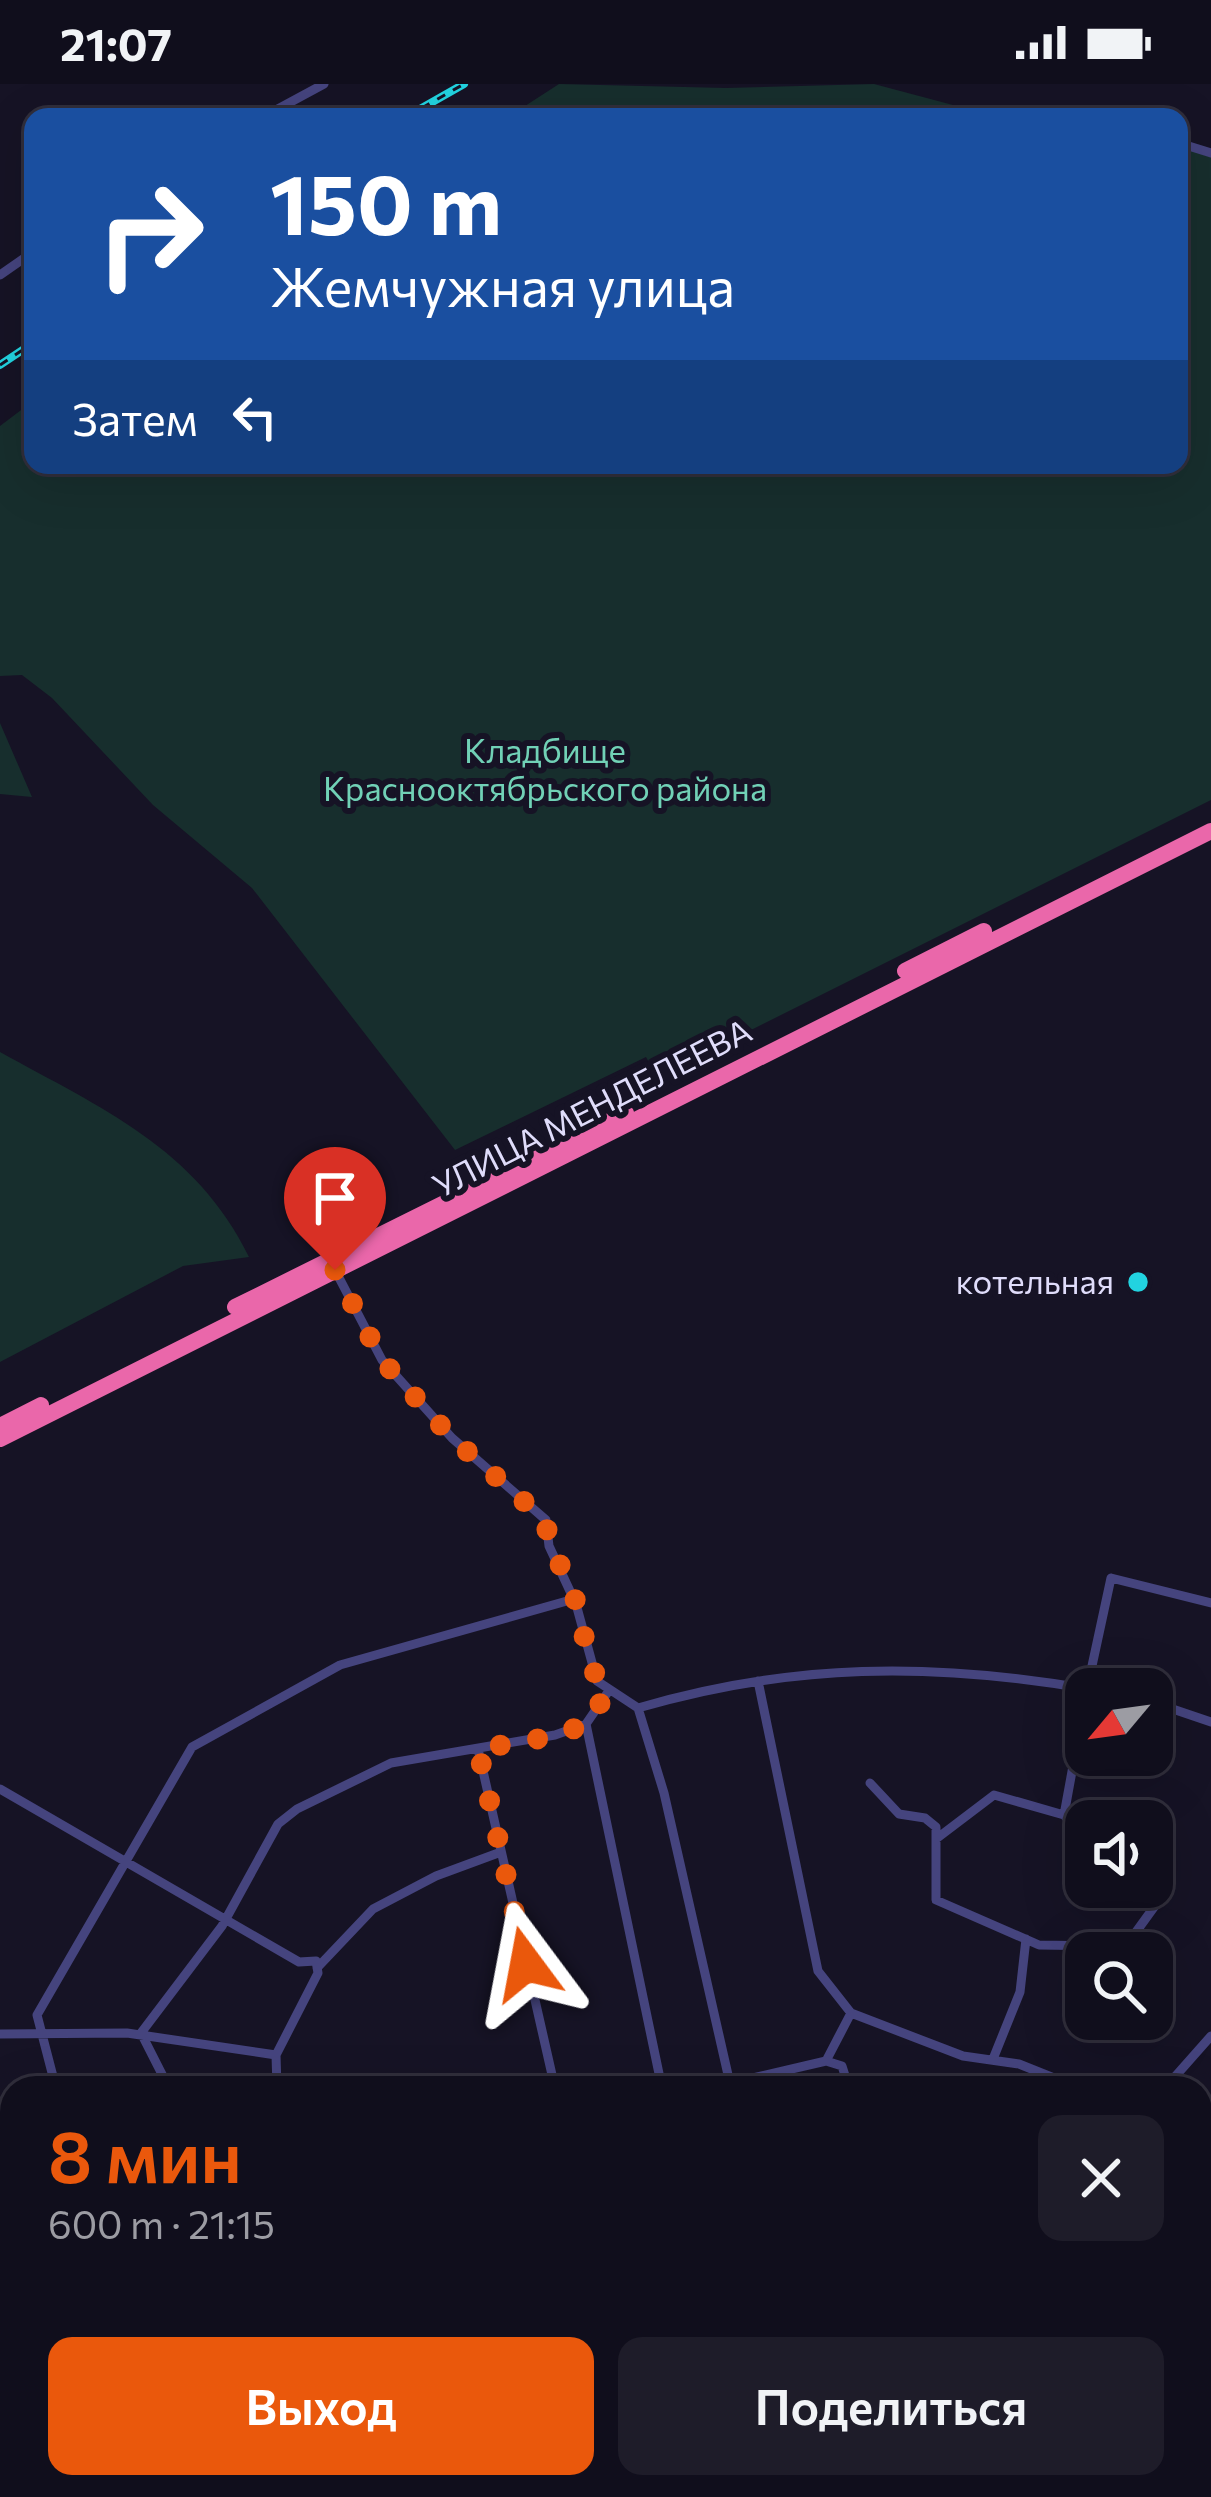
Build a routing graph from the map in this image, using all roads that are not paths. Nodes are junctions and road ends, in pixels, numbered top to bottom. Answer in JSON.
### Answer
{"nodes":[{"id":1,"x":324,"y":84,"type":"edge"},
{"id":2,"x":280,"y":108,"type":"edge"},
{"id":3,"x":1211,"y":819,"type":"edge"},
{"id":4,"x":1211,"y":831,"type":"edge"},
{"id":5,"x":335,"y":1270,"type":"junction"},
{"id":6,"x":0,"y":1426,"type":"edge"},
{"id":7,"x":0,"y":1439,"type":"edge"},
{"id":8,"x":574,"y":1599,"type":"junction"},
{"id":9,"x":1211,"y":1603,"type":"edge"},
{"id":10,"x":1092,"y":1668,"type":"edge"},
{"id":11,"x":758,"y":1682,"type":"junction"},
{"id":12,"x":1065,"y":1687,"type":"edge"},
{"id":13,"x":608,"y":1692,"type":"junction"},
{"id":14,"x":638,"y":1708,"type":"junction"},
{"id":15,"x":1173,"y":1709,"type":"edge"},
{"id":16,"x":1211,"y":1722,"type":"edge"},
{"id":17,"x":586,"y":1724,"type":"junction"},
{"id":18,"x":478,"y":1749,"type":"junction"},
{"id":19,"x":1071,"y":1776,"type":"edge"},
{"id":20,"x":870,"y":1783,"type":"dead end"},
{"id":21,"x":0,"y":1790,"type":"edge"},
{"id":22,"x":1064,"y":1815,"type":"joint"},
{"id":23,"x":936,"y":1839,"type":"junction"},
{"id":24,"x":501,"y":1852,"type":"junction"},
{"id":25,"x":124,"y":1859,"type":"junction"},
{"id":26,"x":1157,"y":1908,"type":"edge"},
{"id":27,"x":226,"y":1918,"type":"junction"},
{"id":28,"x":1026,"y":1939,"type":"junction"},
{"id":29,"x":317,"y":1968,"type":"junction"},
{"id":30,"x":851,"y":2013,"type":"junction"},
{"id":31,"x":0,"y":2034,"type":"edge"},
{"id":32,"x":42,"y":2034,"type":"junction"},
{"id":33,"x":142,"y":2035,"type":"junction"},
{"id":34,"x":1211,"y":2036,"type":"edge"},
{"id":35,"x":276,"y":2055,"type":"junction"},
{"id":36,"x":993,"y":2059,"type":"junction"},
{"id":37,"x":826,"y":2061,"type":"junction"},
{"id":38,"x":53,"y":2076,"type":"edge"},
{"id":39,"x":164,"y":2076,"type":"edge"},
{"id":40,"x":277,"y":2076,"type":"edge"},
{"id":41,"x":552,"y":2076,"type":"edge"},
{"id":42,"x":659,"y":2076,"type":"edge"},
{"id":43,"x":728,"y":2076,"type":"edge"},
{"id":44,"x":766,"y":2076,"type":"edge"},
{"id":45,"x":845,"y":2076,"type":"edge"},
{"id":46,"x":1043,"y":2076,"type":"edge"},
{"id":47,"x":1176,"y":2076,"type":"edge"}],
"edges":[{"from":1,"to":2,"type":"street"},
{"from":3,"to":6,"type":"highway","name":"УЛИЦА МЕНДЕЛЕЕВА"},
{"from":4,"to":5,"type":"highway","name":"УЛИЦА МЕНДЕЛЕЕВА"},
{"from":5,"to":7,"type":"highway","name":"УЛИЦА МЕНДЕЛЕЕВА"},
{"from":5,"to":8,"type":"street"},
{"from":8,"to":13,"type":"street"},
{"from":8,"to":25,"type":"street"},
{"from":9,"to":10,"type":"street"},
{"from":11,"to":12,"type":"street"},
{"from":11,"to":14,"type":"street"},
{"from":11,"to":30,"type":"street"},
{"from":13,"to":14,"type":"street"},
{"from":13,"to":17,"type":"street"},
{"from":14,"to":43,"type":"street"},
{"from":15,"to":16,"type":"street"},
{"from":17,"to":18,"type":"street"},
{"from":17,"to":42,"type":"street"},
{"from":18,"to":24,"type":"street"},
{"from":18,"to":27,"type":"street"},
{"from":19,"to":22,"type":"street"},
{"from":20,"to":23,"type":"street"},
{"from":21,"to":25,"type":"street"},
{"from":22,"to":23,"type":"street"},
{"from":23,"to":28,"type":"street"},
{"from":24,"to":29,"type":"street"},
{"from":24,"to":41,"type":"street"},
{"from":25,"to":27,"type":"street"},
{"from":25,"to":32,"type":"street"},
{"from":26,"to":28,"type":"street"},
{"from":27,"to":29,"type":"street"},
{"from":27,"to":33,"type":"street"},
{"from":28,"to":36,"type":"street"},
{"from":29,"to":35,"type":"street"},
{"from":30,"to":36,"type":"street"},
{"from":30,"to":37,"type":"street"},
{"from":31,"to":32,"type":"street"},
{"from":32,"to":33,"type":"street"},
{"from":32,"to":38,"type":"street"},
{"from":33,"to":35,"type":"street"},
{"from":33,"to":39,"type":"street"},
{"from":34,"to":47,"type":"street"},
{"from":35,"to":40,"type":"street"},
{"from":36,"to":46,"type":"street"},
{"from":37,"to":44,"type":"street"},
{"from":37,"to":45,"type":"street"}]}
